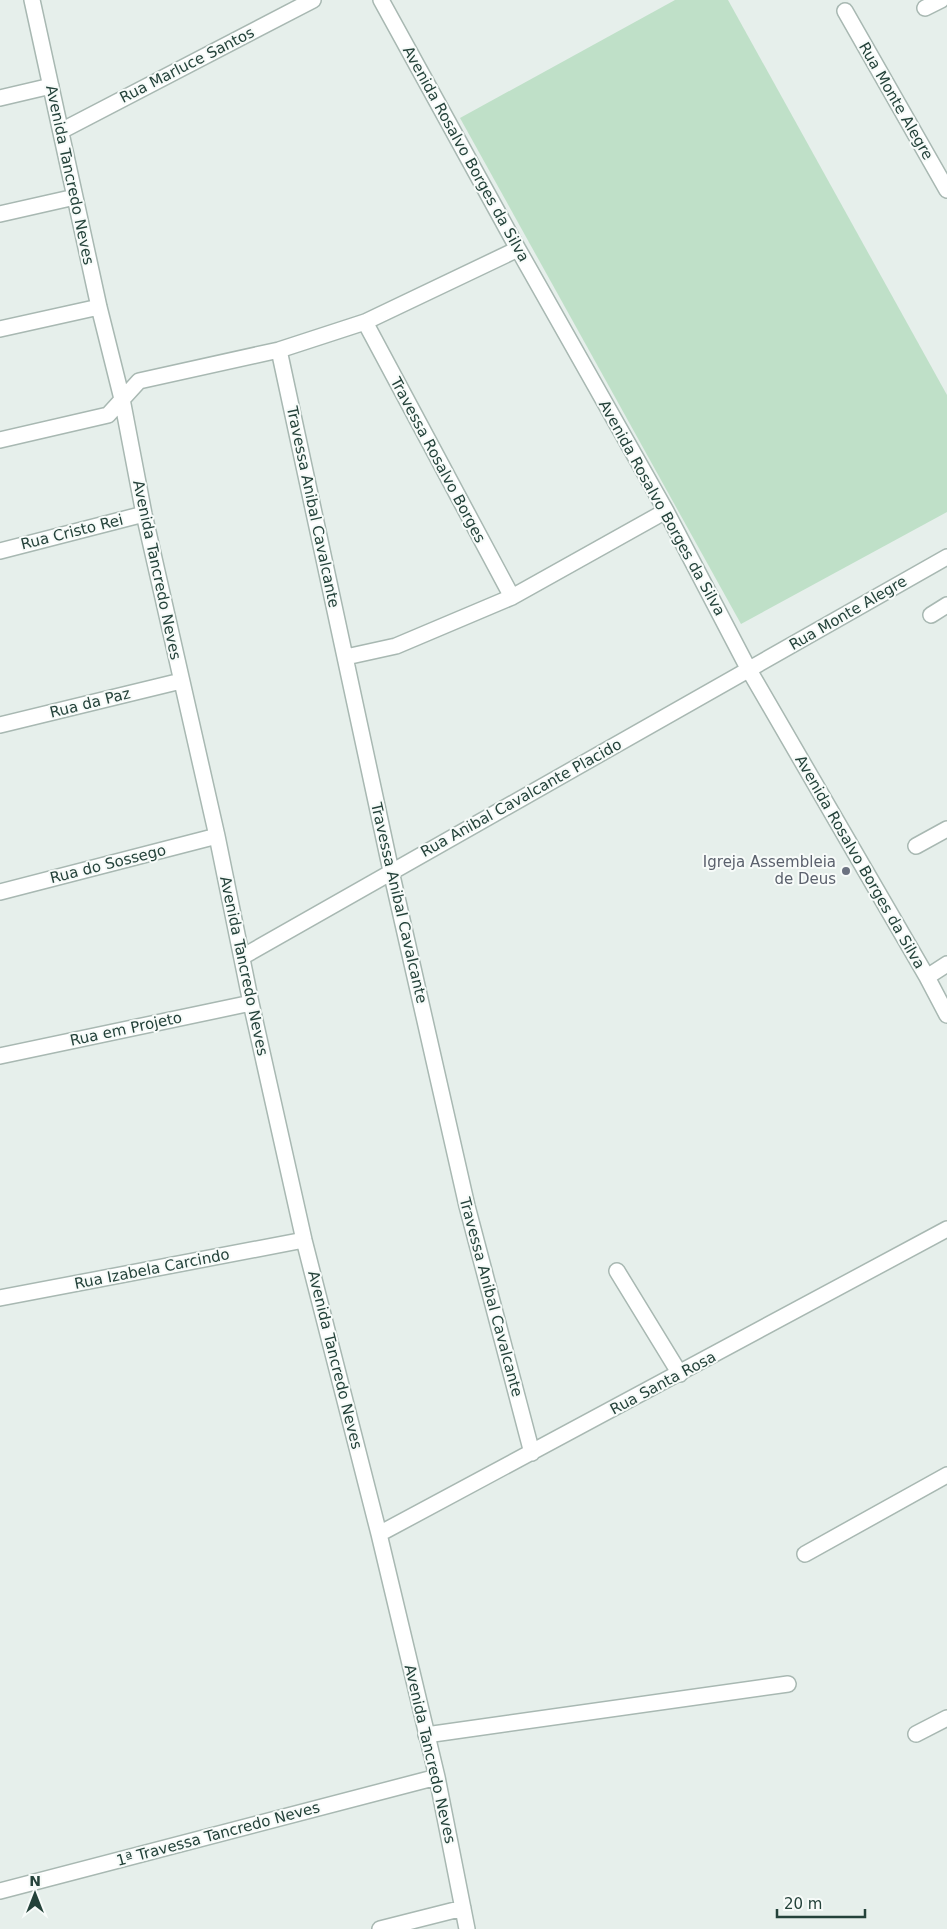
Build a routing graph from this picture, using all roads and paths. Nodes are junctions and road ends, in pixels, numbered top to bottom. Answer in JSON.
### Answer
{"nodes":[{"id":1,"x":32,"y":0,"type":"edge"},
{"id":2,"x":314,"y":0,"type":"edge"},
{"id":3,"x":381,"y":0,"type":"edge"},
{"id":4,"x":941,"y":0,"type":"edge"},
{"id":5,"x":925,"y":8,"type":"dead end"},
{"id":6,"x":845,"y":11,"type":"dead end"},
{"id":7,"x":51,"y":86,"type":"junction"},
{"id":8,"x":0,"y":98,"type":"edge"},
{"id":9,"x":62,"y":131,"type":"junction"},
{"id":10,"x":947,"y":190,"type":"edge"},
{"id":11,"x":76,"y":197,"type":"junction"},
{"id":12,"x":0,"y":214,"type":"edge"},
{"id":13,"x":518,"y":249,"type":"junction"},
{"id":14,"x":98,"y":307,"type":"junction"},
{"id":15,"x":365,"y":322,"type":"junction"},
{"id":16,"x":0,"y":329,"type":"edge"},
{"id":17,"x":279,"y":350,"type":"junction"},
{"id":18,"x":122,"y":399,"type":"junction"},
{"id":19,"x":0,"y":440,"type":"edge"},
{"id":20,"x":666,"y":511,"type":"junction"},
{"id":21,"x":144,"y":514,"type":"junction"},
{"id":22,"x":0,"y":551,"type":"edge"},
{"id":23,"x":947,"y":557,"type":"edge"},
{"id":24,"x":512,"y":597,"type":"junction"},
{"id":25,"x":947,"y":605,"type":"edge"},
{"id":26,"x":931,"y":615,"type":"dead end"},
{"id":27,"x":346,"y":657,"type":"junction"},
{"id":28,"x":749,"y":670,"type":"junction"},
{"id":29,"x":181,"y":681,"type":"junction"},
{"id":30,"x":0,"y":725,"type":"edge"},
{"id":31,"x":947,"y":829,"type":"edge"},
{"id":32,"x":217,"y":836,"type":"junction"},
{"id":33,"x":916,"y":846,"type":"dead end"},
{"id":34,"x":391,"y":871,"type":"junction"},
{"id":35,"x":0,"y":892,"type":"edge"},
{"id":36,"x":242,"y":957,"type":"junction"},
{"id":37,"x":947,"y":964,"type":"edge"},
{"id":38,"x":927,"y":977,"type":"junction"},
{"id":39,"x":251,"y":1003,"type":"junction"},
{"id":40,"x":947,"y":1015,"type":"edge"},
{"id":41,"x":0,"y":1056,"type":"edge"},
{"id":42,"x":947,"y":1229,"type":"edge"},
{"id":43,"x":304,"y":1240,"type":"junction"},
{"id":44,"x":617,"y":1270,"type":"dead end"},
{"id":45,"x":0,"y":1298,"type":"edge"},
{"id":46,"x":680,"y":1374,"type":"junction"},
{"id":47,"x":532,"y":1453,"type":"junction"},
{"id":48,"x":947,"y":1474,"type":"edge"},
{"id":49,"x":379,"y":1534,"type":"junction"},
{"id":50,"x":805,"y":1554,"type":"dead end"},
{"id":51,"x":788,"y":1684,"type":"dead end"},
{"id":52,"x":947,"y":1718,"type":"edge"},
{"id":53,"x":916,"y":1734,"type":"dead end"},
{"id":54,"x":426,"y":1735,"type":"junction"},
{"id":55,"x":436,"y":1777,"type":"junction"},
{"id":56,"x":0,"y":1891,"type":"edge"},
{"id":57,"x":462,"y":1908,"type":"junction"},
{"id":58,"x":380,"y":1929,"type":"edge"},
{"id":59,"x":467,"y":1929,"type":"edge"}],
"edges":[{"from":1,"to":7,"type":"street","name":"Avenida Tancredo Neves"},
{"from":2,"to":9,"type":"street","name":"Rua Marluce Santos"},
{"from":3,"to":13,"type":"street","name":"Avenida Rosalvo Borges da Silva"},
{"from":4,"to":5,"type":"street"},
{"from":6,"to":10,"type":"street","name":"Rua Monte Alegre"},
{"from":7,"to":8,"type":"street"},
{"from":7,"to":9,"type":"street","name":"Avenida Tancredo Neves"},
{"from":9,"to":11,"type":"street","name":"Avenida Tancredo Neves"},
{"from":11,"to":12,"type":"street"},
{"from":11,"to":14,"type":"street","name":"Avenida Tancredo Neves"},
{"from":13,"to":15,"type":"street"},
{"from":13,"to":20,"type":"street","name":"Avenida Rosalvo Borges da Silva"},
{"from":14,"to":16,"type":"street"},
{"from":14,"to":18,"type":"street","name":"Avenida Tancredo Neves"},
{"from":15,"to":17,"type":"street"},
{"from":15,"to":24,"type":"street","name":"Travessa Rosalvo Borges"},
{"from":17,"to":18,"type":"street"},
{"from":17,"to":27,"type":"street","name":"Travessa Anibal Cavalcante"},
{"from":18,"to":19,"type":"street"},
{"from":18,"to":21,"type":"street","name":"Avenida Tancredo Neves"},
{"from":20,"to":24,"type":"street"},
{"from":20,"to":28,"type":"street","name":"Avenida Rosalvo Borges da Silva"},
{"from":21,"to":22,"type":"street","name":"Rua Cristo Rei"},
{"from":21,"to":29,"type":"street","name":"Avenida Tancredo Neves"},
{"from":23,"to":28,"type":"street","name":"Rua Monte Alegre"},
{"from":24,"to":27,"type":"street"},
{"from":25,"to":26,"type":"street"},
{"from":27,"to":34,"type":"street","name":"Travessa Anibal Cavalcante"},
{"from":28,"to":34,"type":"street","name":"Rua Anibal Cavalcante Placido"},
{"from":28,"to":38,"type":"street","name":"Avenida Rosalvo Borges da Silva"},
{"from":29,"to":30,"type":"street","name":"Rua da Paz"},
{"from":29,"to":32,"type":"street","name":"Avenida Tancredo Neves"},
{"from":31,"to":33,"type":"street"},
{"from":32,"to":35,"type":"street","name":"Rua do Sossego"},
{"from":32,"to":36,"type":"street","name":"Avenida Tancredo Neves"},
{"from":34,"to":36,"type":"street","name":"Rua Anibal Cavalcante Placido"},
{"from":34,"to":47,"type":"street","name":"Travessa Anibal Cavalcante"},
{"from":36,"to":39,"type":"street","name":"Avenida Tancredo Neves"},
{"from":37,"to":38,"type":"street"},
{"from":38,"to":40,"type":"street","name":"Avenida Rosalvo Borges da Silva"},
{"from":39,"to":41,"type":"street","name":"Rua em Projeto"},
{"from":39,"to":43,"type":"street","name":"Avenida Tancredo Neves"},
{"from":42,"to":46,"type":"street","name":"Rua Santa Rosa"},
{"from":43,"to":45,"type":"street","name":"Rua Izabela Carcindo"},
{"from":43,"to":49,"type":"street","name":"Avenida Tancredo Neves"},
{"from":44,"to":46,"type":"street"},
{"from":46,"to":47,"type":"street","name":"Rua Santa Rosa"},
{"from":47,"to":49,"type":"street","name":"Rua Santa Rosa"},
{"from":48,"to":50,"type":"street"},
{"from":49,"to":54,"type":"street","name":"Avenida Tancredo Neves"},
{"from":51,"to":54,"type":"street"},
{"from":52,"to":53,"type":"street"},
{"from":54,"to":55,"type":"street","name":"Avenida Tancredo Neves"},
{"from":55,"to":56,"type":"street","name":"1ª Travessa Tancredo Neves"},
{"from":55,"to":57,"type":"street","name":"Avenida Tancredo Neves"},
{"from":57,"to":58,"type":"street"},
{"from":57,"to":59,"type":"street","name":"Avenida Tancredo Neves"}]}
